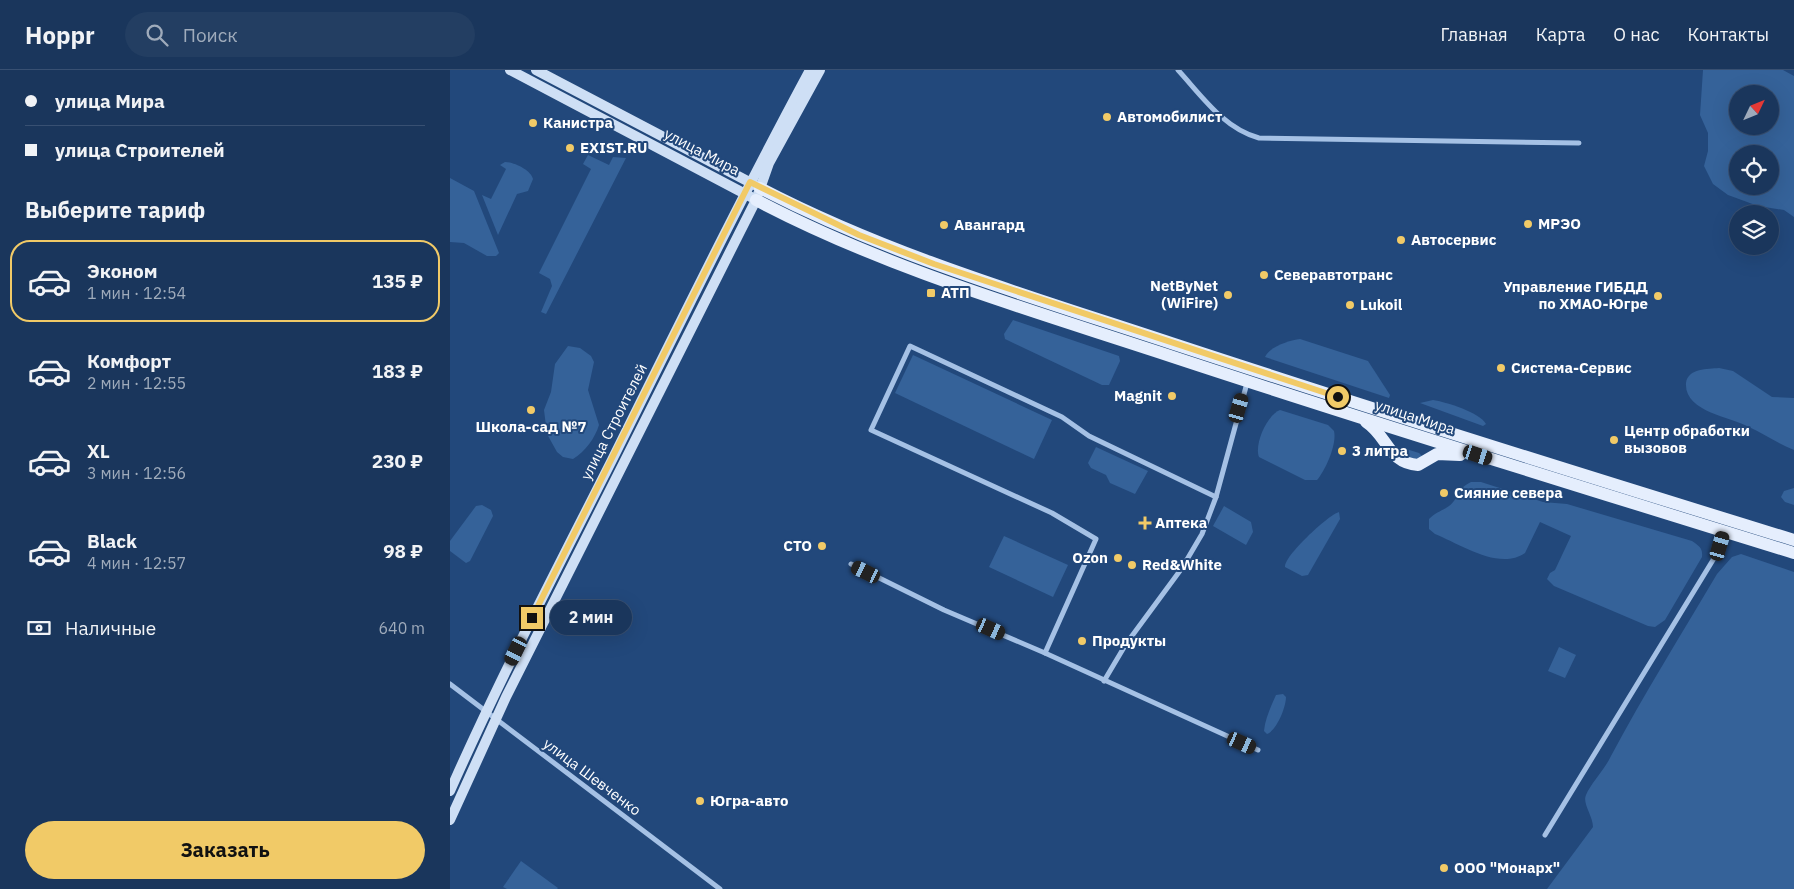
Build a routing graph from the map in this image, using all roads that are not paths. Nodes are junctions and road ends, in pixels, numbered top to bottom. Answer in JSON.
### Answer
{"nodes":[{"id":1,"x":510,"y":70,"type":"edge"},
{"id":2,"x":536,"y":70,"type":"edge"},
{"id":3,"x":810,"y":70,"type":"edge"},
{"id":4,"x":820,"y":70,"type":"edge"},
{"id":5,"x":1178,"y":70,"type":"edge"},
{"id":6,"x":1579,"y":143,"type":"dead end"},
{"id":7,"x":753,"y":191,"type":"junction"},
{"id":8,"x":1249,"y":375,"type":"junction"},
{"id":9,"x":1358,"y":416,"type":"junction"},
{"id":10,"x":1425,"y":424,"type":"junction"},
{"id":11,"x":1434,"y":440,"type":"junction"},
{"id":12,"x":1427,"y":459,"type":"junction"},
{"id":13,"x":1509,"y":464,"type":"junction"},
{"id":14,"x":1216,"y":497,"type":"junction"},
{"id":15,"x":1726,"y":526,"type":"junction"},
{"id":16,"x":1794,"y":540,"type":"edge"},
{"id":17,"x":1794,"y":553,"type":"edge"},
{"id":18,"x":850,"y":564,"type":"dead end"},
{"id":19,"x":1044,"y":652,"type":"junction"},
{"id":20,"x":1104,"y":681,"type":"junction"},
{"id":21,"x":450,"y":684,"type":"edge"},
{"id":22,"x":486,"y":711,"type":"junction"},
{"id":23,"x":496,"y":719,"type":"junction"},
{"id":24,"x":1258,"y":750,"type":"dead end"},
{"id":25,"x":450,"y":790,"type":"edge"},
{"id":26,"x":450,"y":820,"type":"edge"},
{"id":27,"x":1545,"y":835,"type":"dead end"},
{"id":28,"x":720,"y":889,"type":"edge"}],
"edges":[{"from":1,"to":7,"type":"main road","name":"улица Мира"},
{"from":2,"to":7,"type":"main road","name":"улица Мира"},
{"from":3,"to":7,"type":"main road","name":"улица Строителей"},
{"from":4,"to":7,"type":"main road","name":"улица Строителей"},
{"from":5,"to":6,"type":"street"},
{"from":7,"to":8,"type":"main road","name":"улица Мира"},
{"from":7,"to":22,"type":"main road","name":"улица Строителей"},
{"from":7,"to":23,"type":"main road","name":"улица Строителей"},
{"from":8,"to":9,"type":"main road","name":"улица Мира"},
{"from":8,"to":10,"type":"main road","name":"улица Мира"},
{"from":8,"to":14,"type":"street"},
{"from":9,"to":11,"type":"main road","name":"улица Мира"},
{"from":9,"to":12,"type":"main road"},
{"from":10,"to":11,"type":"main road"},
{"from":10,"to":15,"type":"main road","name":"улица Мира"},
{"from":11,"to":12,"type":"main road"},
{"from":11,"to":13,"type":"main road","name":"улица Мира"},
{"from":12,"to":13,"type":"main road"},
{"from":13,"to":15,"type":"main road","name":"улица Мира"},
{"from":14,"to":19,"type":"street"},
{"from":14,"to":20,"type":"street"},
{"from":15,"to":16,"type":"main road","name":"улица Мира"},
{"from":15,"to":17,"type":"main road","name":"улица Мира"},
{"from":15,"to":27,"type":"street"},
{"from":18,"to":19,"type":"street"},
{"from":19,"to":20,"type":"street"},
{"from":20,"to":24,"type":"street"},
{"from":21,"to":22,"type":"street","name":"улица Шевченко"},
{"from":22,"to":23,"type":"street","name":"улица Шевченко"},
{"from":22,"to":25,"type":"main road","name":"улица Строителей"},
{"from":23,"to":26,"type":"main road","name":"улица Строителей"},
{"from":23,"to":28,"type":"street","name":"улица Шевченко"}]}
